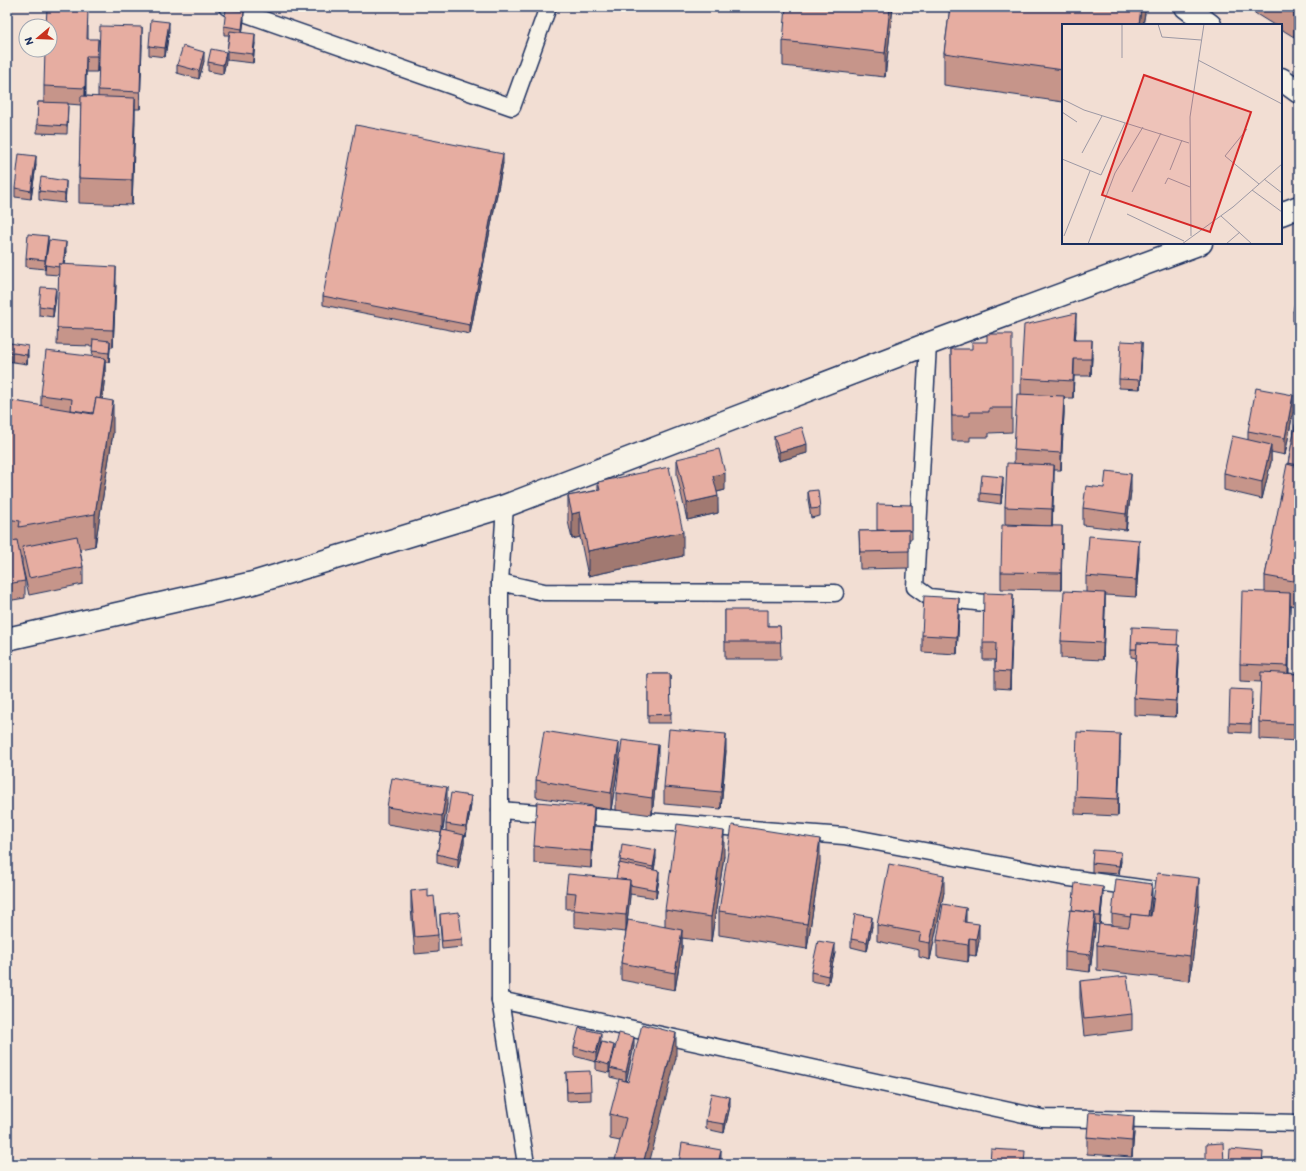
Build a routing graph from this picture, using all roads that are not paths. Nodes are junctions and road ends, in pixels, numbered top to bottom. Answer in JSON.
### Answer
{"nodes":[{"id":1,"x":226,"y":7,"type":"edge"},
{"id":2,"x":548,"y":7,"type":"edge"},
{"id":3,"x":1186,"y":7,"type":"edge"},
{"id":4,"x":1209,"y":24,"type":"edge"},
{"id":5,"x":1282,"y":80,"type":"edge"},
{"id":6,"x":1299,"y":92,"type":"edge"},
{"id":7,"x":1299,"y":207,"type":"edge"},
{"id":8,"x":1282,"y":214,"type":"edge"},
{"id":9,"x":1199,"y":244,"type":"edge"},
{"id":10,"x":928,"y":344,"type":"junction"},
{"id":11,"x":505,"y":506,"type":"junction"},
{"id":12,"x":500,"y":582,"type":"junction"},
{"id":13,"x":835,"y":593,"type":"dead end"},
{"id":14,"x":985,"y":603,"type":"edge"},
{"id":15,"x":7,"y":639,"type":"edge"},
{"id":16,"x":500,"y":810,"type":"junction"},
{"id":17,"x":1177,"y":893,"type":"edge"},
{"id":18,"x":500,"y":1000,"type":"junction"},
{"id":19,"x":1299,"y":1123,"type":"edge"},
{"id":20,"x":526,"y":1164,"type":"edge"}],
"edges":[{"from":1,"to":2,"type":"lane"},
{"from":3,"to":4,"type":"street"},
{"from":5,"to":6,"type":"street"},
{"from":7,"to":8,"type":"street"},
{"from":9,"to":10,"type":"street"},
{"from":10,"to":11,"type":"street"},
{"from":10,"to":14,"type":"lane"},
{"from":11,"to":12,"type":"lane"},
{"from":11,"to":15,"type":"street"},
{"from":12,"to":13,"type":"lane"},
{"from":12,"to":16,"type":"lane"},
{"from":16,"to":17,"type":"lane"},
{"from":16,"to":18,"type":"lane"},
{"from":18,"to":19,"type":"lane"},
{"from":18,"to":20,"type":"lane"}]}
